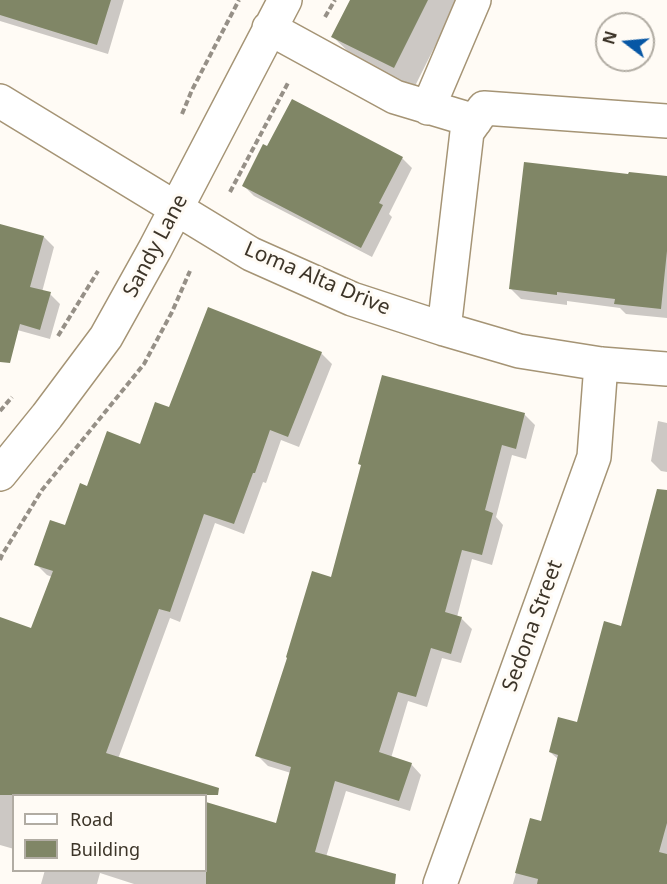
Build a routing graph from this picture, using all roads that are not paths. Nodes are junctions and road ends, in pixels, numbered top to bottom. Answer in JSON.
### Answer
{"nodes":[{"id":1,"x":285,"y":0,"type":"edge"},
{"id":2,"x":474,"y":0,"type":"edge"},
{"id":3,"x":269,"y":28,"type":"junction"},
{"id":4,"x":0,"y":101,"type":"edge"},
{"id":5,"x":428,"y":108,"type":"junction"},
{"id":6,"x":475,"y":121,"type":"junction"},
{"id":7,"x":667,"y":121,"type":"edge"},
{"id":8,"x":176,"y":208,"type":"junction"},
{"id":9,"x":444,"y":329,"type":"junction"},
{"id":10,"x":601,"y":364,"type":"junction"},
{"id":11,"x":667,"y":369,"type":"edge"},
{"id":12,"x":0,"y":474,"type":"edge"},
{"id":13,"x":440,"y":884,"type":"edge"}],
"edges":[{"from":1,"to":3,"type":"street","name":"Sandy Lane"},
{"from":2,"to":5,"type":"street"},
{"from":3,"to":5,"type":"street"},
{"from":3,"to":8,"type":"street","name":"Sandy Lane"},
{"from":4,"to":8,"type":"street","name":"Loma Alta Drive"},
{"from":5,"to":6,"type":"street"},
{"from":6,"to":7,"type":"street"},
{"from":6,"to":9,"type":"street"},
{"from":8,"to":9,"type":"street","name":"Loma Alta Drive"},
{"from":8,"to":12,"type":"street","name":"Sandy Lane"},
{"from":9,"to":10,"type":"street","name":"Loma Alta Drive"},
{"from":10,"to":11,"type":"street","name":"Loma Alta Drive"},
{"from":10,"to":13,"type":"street","name":"Sedona Street"}]}
